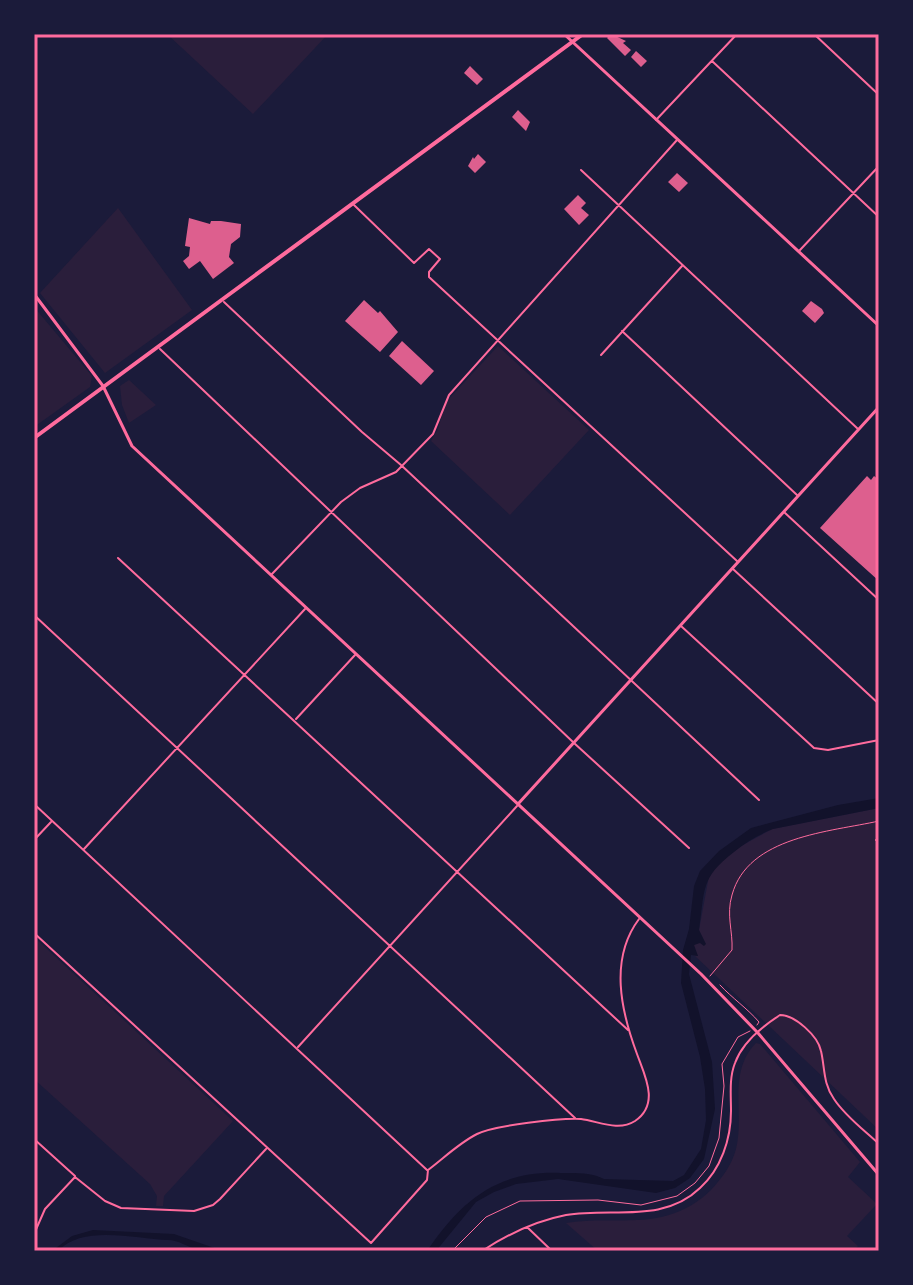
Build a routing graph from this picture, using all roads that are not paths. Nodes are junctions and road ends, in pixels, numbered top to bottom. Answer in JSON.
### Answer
{"nodes":[{"id":1,"x":564,"y":34,"type":"edge"},
{"id":2,"x":583,"y":34,"type":"edge"},
{"id":3,"x":737,"y":34,"type":"edge"},
{"id":4,"x":814,"y":34,"type":"edge"},
{"id":5,"x":572,"y":42,"type":"junction"},
{"id":6,"x":712,"y":61,"type":"junction"},
{"id":7,"x":879,"y":95,"type":"edge"},
{"id":8,"x":656,"y":120,"type":"junction"},
{"id":9,"x":678,"y":140,"type":"junction"},
{"id":10,"x":879,"y":166,"type":"edge"},
{"id":11,"x":581,"y":170,"type":"dead end"},
{"id":12,"x":853,"y":193,"type":"junction"},
{"id":13,"x":353,"y":203,"type":"junction"},
{"id":14,"x":618,"y":205,"type":"junction"},
{"id":15,"x":879,"y":217,"type":"edge"},
{"id":16,"x":799,"y":252,"type":"junction"},
{"id":17,"x":682,"y":265,"type":"junction"},
{"id":18,"x":34,"y":294,"type":"edge"},
{"id":19,"x":223,"y":300,"type":"junction"},
{"id":20,"x":879,"y":326,"type":"edge"},
{"id":21,"x":622,"y":331,"type":"junction"},
{"id":22,"x":498,"y":341,"type":"junction"},
{"id":23,"x":157,"y":347,"type":"junction"},
{"id":24,"x":601,"y":355,"type":"dead end"},
{"id":25,"x":103,"y":386,"type":"junction"},
{"id":26,"x":879,"y":407,"type":"edge"},
{"id":27,"x":859,"y":429,"type":"junction"},
{"id":28,"x":34,"y":438,"type":"edge"},
{"id":29,"x":401,"y":465,"type":"junction"},
{"id":30,"x":798,"y":496,"type":"junction"},
{"id":31,"x":784,"y":512,"type":"junction"},
{"id":32,"x":331,"y":513,"type":"junction"},
{"id":33,"x":118,"y":558,"type":"dead end"},
{"id":34,"x":738,"y":562,"type":"junction"},
{"id":35,"x":733,"y":568,"type":"junction"},
{"id":36,"x":271,"y":575,"type":"junction"},
{"id":37,"x":879,"y":600,"type":"edge"},
{"id":38,"x":305,"y":609,"type":"junction"},
{"id":39,"x":34,"y":615,"type":"edge"},
{"id":40,"x":681,"y":625,"type":"junction"},
{"id":41,"x":355,"y":655,"type":"junction"},
{"id":42,"x":245,"y":674,"type":"junction"},
{"id":43,"x":630,"y":682,"type":"junction"},
{"id":44,"x":879,"y":704,"type":"edge"},
{"id":45,"x":295,"y":720,"type":"junction"},
{"id":46,"x":879,"y":740,"type":"edge"},
{"id":47,"x":574,"y":743,"type":"junction"},
{"id":48,"x":177,"y":747,"type":"junction"},
{"id":49,"x":759,"y":800,"type":"dead end"},
{"id":50,"x":34,"y":804,"type":"edge"},
{"id":51,"x":518,"y":805,"type":"junction"},
{"id":52,"x":52,"y":821,"type":"junction"},
{"id":53,"x":34,"y":840,"type":"edge"},
{"id":54,"x":689,"y":848,"type":"dead end"},
{"id":55,"x":83,"y":849,"type":"junction"},
{"id":56,"x":457,"y":872,"type":"junction"},
{"id":57,"x":639,"y":918,"type":"junction"},
{"id":58,"x":34,"y":933,"type":"edge"},
{"id":59,"x":389,"y":946,"type":"junction"},
{"id":60,"x":629,"y":1031,"type":"junction"},
{"id":61,"x":758,"y":1033,"type":"junction"},
{"id":62,"x":297,"y":1049,"type":"junction"},
{"id":63,"x":576,"y":1119,"type":"junction"},
{"id":64,"x":34,"y":1139,"type":"edge"},
{"id":65,"x":879,"y":1144,"type":"edge"},
{"id":66,"x":267,"y":1148,"type":"junction"},
{"id":67,"x":428,"y":1170,"type":"junction"},
{"id":68,"x":879,"y":1175,"type":"edge"},
{"id":69,"x":75,"y":1177,"type":"junction"},
{"id":70,"x":526,"y":1227,"type":"junction"},
{"id":71,"x":34,"y":1234,"type":"edge"},
{"id":72,"x":482,"y":1251,"type":"edge"},
{"id":73,"x":552,"y":1251,"type":"edge"}],
"edges":[{"from":1,"to":5,"type":"street"},
{"from":2,"to":5,"type":"main road"},
{"from":3,"to":6,"type":"street"},
{"from":4,"to":7,"type":"street"},
{"from":5,"to":8,"type":"street"},
{"from":5,"to":13,"type":"main road"},
{"from":6,"to":8,"type":"street"},
{"from":6,"to":12,"type":"street"},
{"from":8,"to":9,"type":"street"},
{"from":9,"to":14,"type":"street"},
{"from":9,"to":16,"type":"street"},
{"from":10,"to":12,"type":"street"},
{"from":11,"to":14,"type":"street"},
{"from":12,"to":15,"type":"street"},
{"from":12,"to":16,"type":"street"},
{"from":13,"to":19,"type":"main road"},
{"from":13,"to":22,"type":"street"},
{"from":14,"to":17,"type":"street"},
{"from":14,"to":22,"type":"street"},
{"from":16,"to":20,"type":"street"},
{"from":17,"to":21,"type":"street"},
{"from":17,"to":27,"type":"street"},
{"from":18,"to":25,"type":"street"},
{"from":19,"to":23,"type":"main road"},
{"from":19,"to":29,"type":"street"},
{"from":21,"to":24,"type":"street"},
{"from":21,"to":30,"type":"street"},
{"from":22,"to":29,"type":"street"},
{"from":22,"to":34,"type":"street"},
{"from":23,"to":25,"type":"main road"},
{"from":23,"to":32,"type":"street"},
{"from":25,"to":28,"type":"main road"},
{"from":25,"to":36,"type":"street"},
{"from":26,"to":27,"type":"street"},
{"from":27,"to":30,"type":"street"},
{"from":29,"to":32,"type":"street"},
{"from":29,"to":43,"type":"street"},
{"from":30,"to":31,"type":"street"},
{"from":31,"to":34,"type":"street"},
{"from":31,"to":37,"type":"street"},
{"from":32,"to":36,"type":"street"},
{"from":32,"to":47,"type":"street"},
{"from":33,"to":42,"type":"street"},
{"from":34,"to":35,"type":"street"},
{"from":35,"to":40,"type":"street"},
{"from":35,"to":44,"type":"street"},
{"from":36,"to":38,"type":"street"},
{"from":38,"to":41,"type":"street"},
{"from":38,"to":42,"type":"street"},
{"from":39,"to":48,"type":"street"},
{"from":40,"to":43,"type":"street"},
{"from":40,"to":46,"type":"street"},
{"from":41,"to":45,"type":"street"},
{"from":41,"to":51,"type":"street"},
{"from":42,"to":45,"type":"street"},
{"from":42,"to":48,"type":"street"},
{"from":43,"to":47,"type":"street"},
{"from":43,"to":49,"type":"street"},
{"from":45,"to":56,"type":"street"},
{"from":47,"to":51,"type":"street"},
{"from":47,"to":54,"type":"street"},
{"from":48,"to":55,"type":"street"},
{"from":48,"to":59,"type":"street"},
{"from":50,"to":52,"type":"street"},
{"from":51,"to":56,"type":"street"},
{"from":51,"to":57,"type":"street"},
{"from":52,"to":53,"type":"street"},
{"from":52,"to":55,"type":"street"},
{"from":55,"to":62,"type":"street"},
{"from":56,"to":59,"type":"street"},
{"from":56,"to":60,"type":"street"},
{"from":57,"to":60,"type":"street"},
{"from":57,"to":61,"type":"street"},
{"from":58,"to":66,"type":"street"},
{"from":59,"to":62,"type":"street"},
{"from":59,"to":63,"type":"street"},
{"from":60,"to":63,"type":"street"},
{"from":61,"to":65,"type":"street"},
{"from":61,"to":68,"type":"street"},
{"from":61,"to":70,"type":"street"},
{"from":62,"to":67,"type":"street"},
{"from":63,"to":67,"type":"street"},
{"from":64,"to":69,"type":"street"},
{"from":66,"to":67,"type":"street"},
{"from":66,"to":69,"type":"street"},
{"from":69,"to":71,"type":"street"},
{"from":70,"to":72,"type":"street"},
{"from":70,"to":73,"type":"street"}]}
